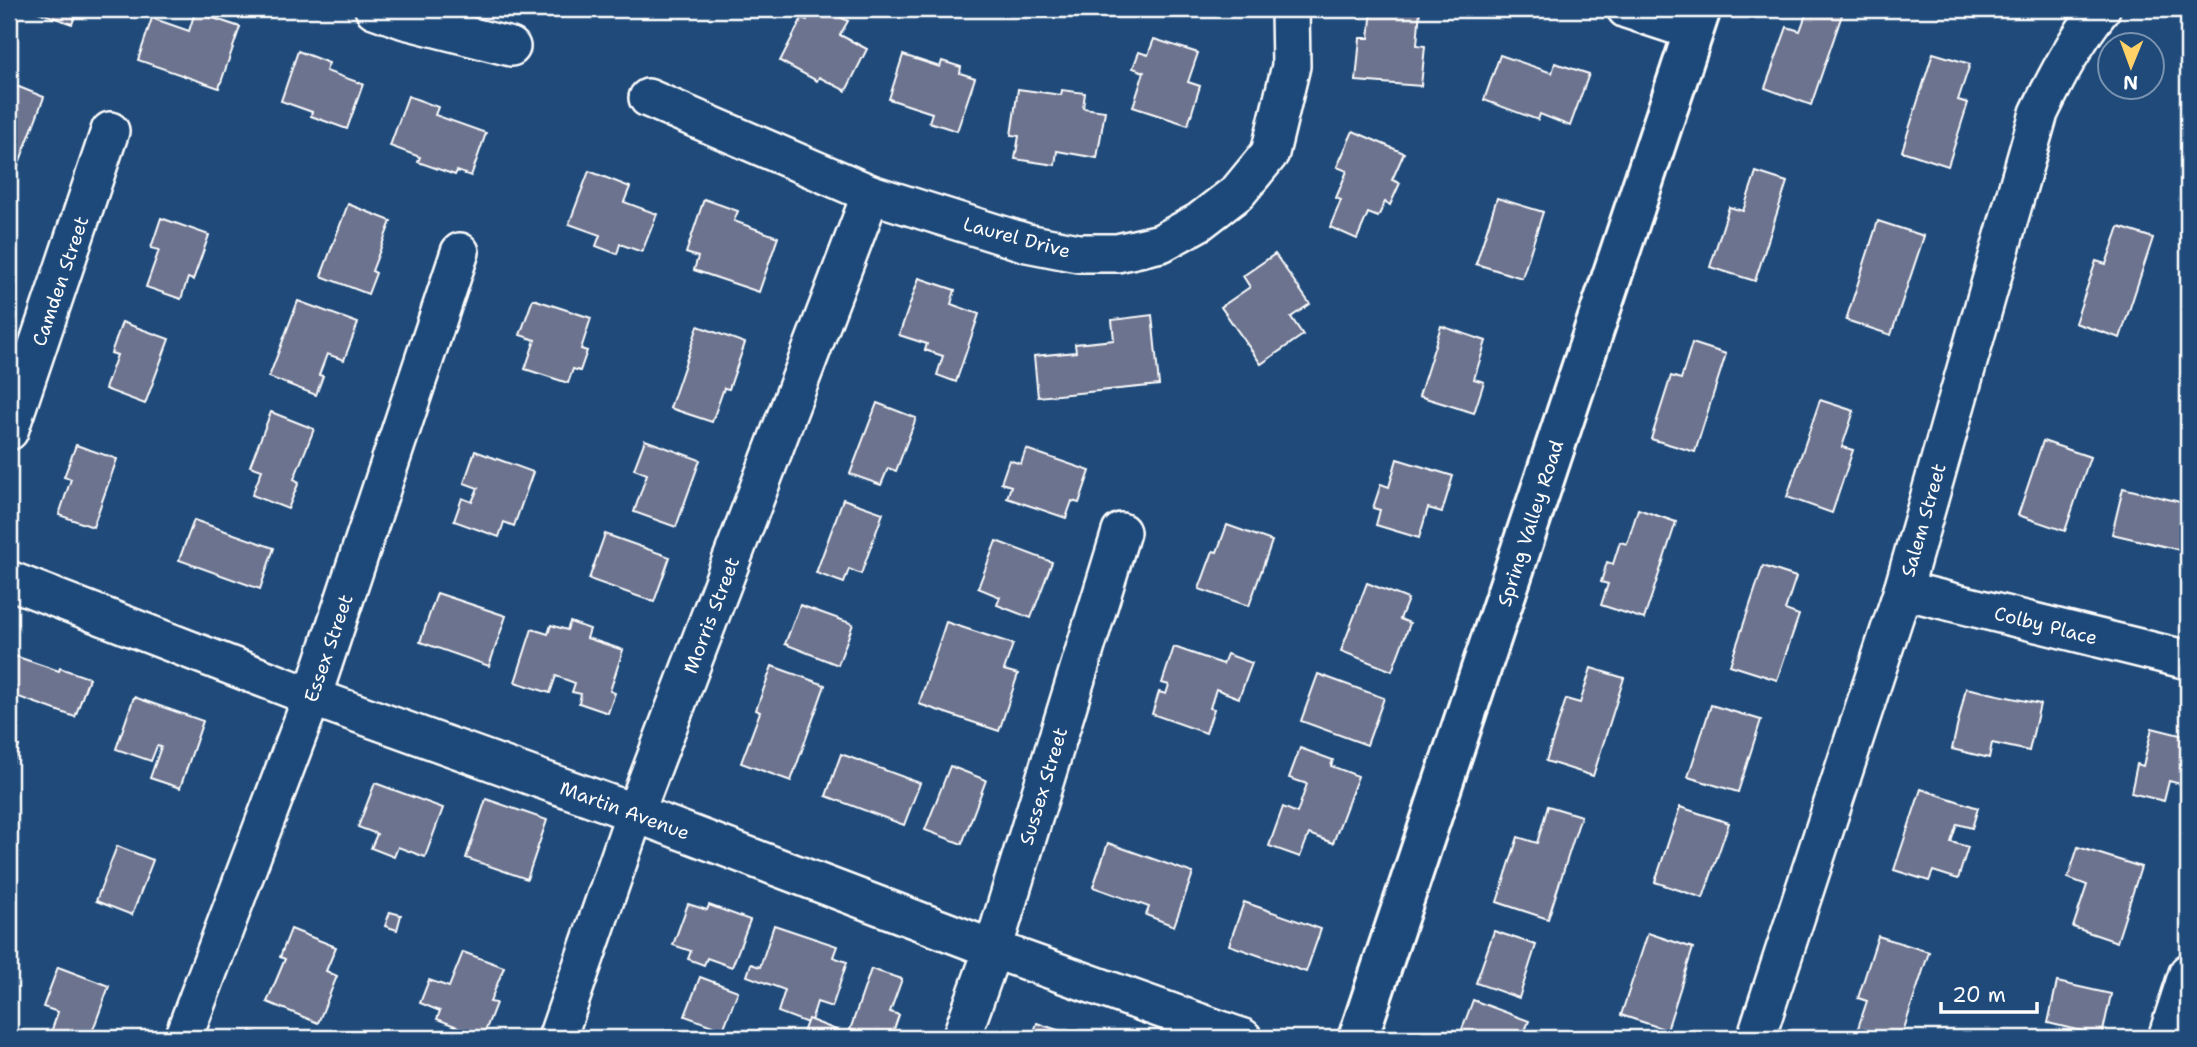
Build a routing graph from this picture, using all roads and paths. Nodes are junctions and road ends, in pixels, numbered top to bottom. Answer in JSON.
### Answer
{"nodes":[{"id":1,"x":374,"y":9,"type":"edge"},
{"id":2,"x":1290,"y":9,"type":"edge"},
{"id":3,"x":1626,"y":9,"type":"edge"},
{"id":4,"x":2101,"y":9,"type":"edge"},
{"id":5,"x":1697,"y":20,"type":"edge"},
{"id":6,"x":511,"y":47,"type":"dead end"},
{"id":7,"x":648,"y":98,"type":"dead end"},
{"id":8,"x":110,"y":131,"type":"dead end"},
{"id":9,"x":871,"y":194,"type":"junction"},
{"id":10,"x":460,"y":252,"type":"dead end"},
{"id":11,"x":9,"y":431,"type":"edge"},
{"id":12,"x":1121,"y":532,"type":"dead end"},
{"id":13,"x":9,"y":580,"type":"edge"},
{"id":14,"x":1903,"y":590,"type":"junction"},
{"id":15,"x":2188,"y":660,"type":"edge"},
{"id":16,"x":312,"y":697,"type":"junction"},
{"id":17,"x":635,"y":813,"type":"junction"},
{"id":18,"x":993,"y":949,"type":"junction"},
{"id":19,"x":2188,"y":973,"type":"edge"},
{"id":20,"x":183,"y":1038,"type":"edge"},
{"id":21,"x":557,"y":1038,"type":"edge"},
{"id":22,"x":961,"y":1038,"type":"edge"},
{"id":23,"x":1243,"y":1038,"type":"edge"},
{"id":24,"x":1358,"y":1038,"type":"edge"},
{"id":25,"x":1756,"y":1038,"type":"edge"},
{"id":26,"x":2167,"y":1038,"type":"edge"}],
"edges":[{"from":1,"to":6,"type":"street"},
{"from":2,"to":9,"type":"street","name":"Laurel Drive"},
{"from":3,"to":5,"type":"street"},
{"from":4,"to":14,"type":"street","name":"Salem Street"},
{"from":5,"to":24,"type":"street","name":"Spring Valley Road"},
{"from":7,"to":9,"type":"street","name":"Laurel Drive"},
{"from":8,"to":11,"type":"street","name":"Camden Street"},
{"from":9,"to":17,"type":"street","name":"Morris Street"},
{"from":10,"to":16,"type":"street","name":"Essex Street"},
{"from":12,"to":18,"type":"street","name":"Sussex Street"},
{"from":13,"to":16,"type":"street","name":"Martin Avenue"},
{"from":14,"to":15,"type":"street","name":"Colby Place"},
{"from":14,"to":25,"type":"street","name":"Salem Street"},
{"from":16,"to":17,"type":"street","name":"Martin Avenue"},
{"from":16,"to":20,"type":"street","name":"Essex Street"},
{"from":17,"to":18,"type":"street","name":"Martin Avenue"},
{"from":17,"to":21,"type":"street","name":"Morris Street"},
{"from":18,"to":22,"type":"street","name":"Sussex Street"},
{"from":18,"to":23,"type":"street","name":"Martin Avenue"},
{"from":19,"to":26,"type":"street"}]}
